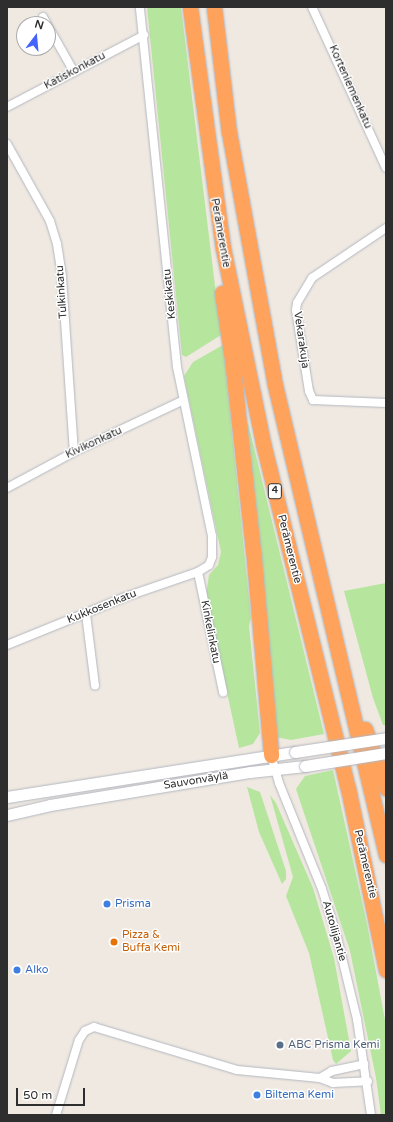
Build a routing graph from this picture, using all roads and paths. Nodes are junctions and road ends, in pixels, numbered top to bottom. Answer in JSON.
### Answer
{"nodes":[{"id":1,"x":140,"y":7,"type":"edge"},
{"id":2,"x":190,"y":7,"type":"edge"},
{"id":3,"x":214,"y":7,"type":"edge"},
{"id":4,"x":312,"y":7,"type":"edge"},
{"id":5,"x":144,"y":35,"type":"junction"},
{"id":6,"x":56,"y":40,"type":"edge"},
{"id":7,"x":74,"y":72,"type":"junction"},
{"id":8,"x":7,"y":107,"type":"edge"},
{"id":9,"x":7,"y":144,"type":"edge"},
{"id":10,"x":386,"y":168,"type":"edge"},
{"id":11,"x":386,"y":228,"type":"edge"},
{"id":12,"x":222,"y":248,"type":"junction"},
{"id":13,"x":182,"y":401,"type":"junction"},
{"id":14,"x":386,"y":403,"type":"edge"},
{"id":15,"x":74,"y":452,"type":"junction"},
{"id":16,"x":7,"y":488,"type":"edge"},
{"id":17,"x":198,"y":572,"type":"junction"},
{"id":18,"x":86,"y":614,"type":"junction"},
{"id":19,"x":7,"y":645,"type":"edge"},
{"id":20,"x":95,"y":685,"type":"dead end"},
{"id":21,"x":223,"y":692,"type":"dead end"},
{"id":22,"x":352,"y":706,"type":"junction"},
{"id":23,"x":386,"y":738,"type":"edge"},
{"id":24,"x":386,"y":753,"type":"edge"},
{"id":25,"x":273,"y":762,"type":"junction"},
{"id":26,"x":386,"y":788,"type":"edge"},
{"id":27,"x":7,"y":797,"type":"edge"},
{"id":28,"x":7,"y":815,"type":"edge"},
{"id":29,"x":386,"y":854,"type":"edge"},
{"id":30,"x":386,"y":970,"type":"edge"},
{"id":31,"x":364,"y":1064,"type":"junction"},
{"id":32,"x":320,"y":1078,"type":"junction"},
{"id":33,"x":368,"y":1082,"type":"junction"},
{"id":34,"x":56,"y":1115,"type":"edge"},
{"id":35,"x":371,"y":1115,"type":"edge"}],
"edges":[{"from":1,"to":5,"type":"street","name":"Keskikatu"},
{"from":2,"to":12,"type":"highway","name":"Perämerentie","number":"4"},
{"from":3,"to":22,"type":"highway","name":"Perämerentie","number":"4"},
{"from":4,"to":10,"type":"street","name":"Korteniemenkatu"},
{"from":5,"to":7,"type":"street","name":"Katiskonkatu"},
{"from":5,"to":13,"type":"street","name":"Keskikatu"},
{"from":6,"to":7,"type":"street"},
{"from":7,"to":8,"type":"street","name":"Katiskonkatu"},
{"from":9,"to":15,"type":"street","name":"Tulkinkatu"},
{"from":11,"to":14,"type":"street","name":"Vekarakuja"},
{"from":12,"to":25,"type":"highway"},
{"from":12,"to":30,"type":"highway","name":"Perämerentie","number":"4"},
{"from":13,"to":15,"type":"street","name":"Kivikonkatu"},
{"from":13,"to":17,"type":"street","name":"Keskikatu"},
{"from":15,"to":16,"type":"street","name":"Kivikonkatu"},
{"from":17,"to":18,"type":"street","name":"Kukkosenkatu"},
{"from":17,"to":21,"type":"street","name":"Kinkelinkatu"},
{"from":18,"to":19,"type":"street","name":"Kukkosenkatu"},
{"from":18,"to":20,"type":"street"},
{"from":22,"to":26,"type":"highway"},
{"from":22,"to":29,"type":"highway","name":"Perämerentie","number":"4"},
{"from":23,"to":25,"type":"main road","name":"Sauvonväylä","bridge":true},
{"from":24,"to":25,"type":"main road","name":"Sauvonväylä","bridge":true},
{"from":25,"to":27,"type":"main road","name":"Sauvonväylä"},
{"from":25,"to":28,"type":"main road","name":"Sauvonväylä"},
{"from":25,"to":31,"type":"street","name":"Autoilijantie"},
{"from":31,"to":32,"type":"street"},
{"from":31,"to":33,"type":"street","name":"Autoilijantie"},
{"from":32,"to":33,"type":"street"},
{"from":32,"to":34,"type":"street"},
{"from":33,"to":35,"type":"street","name":"Autoilijantie"}]}
